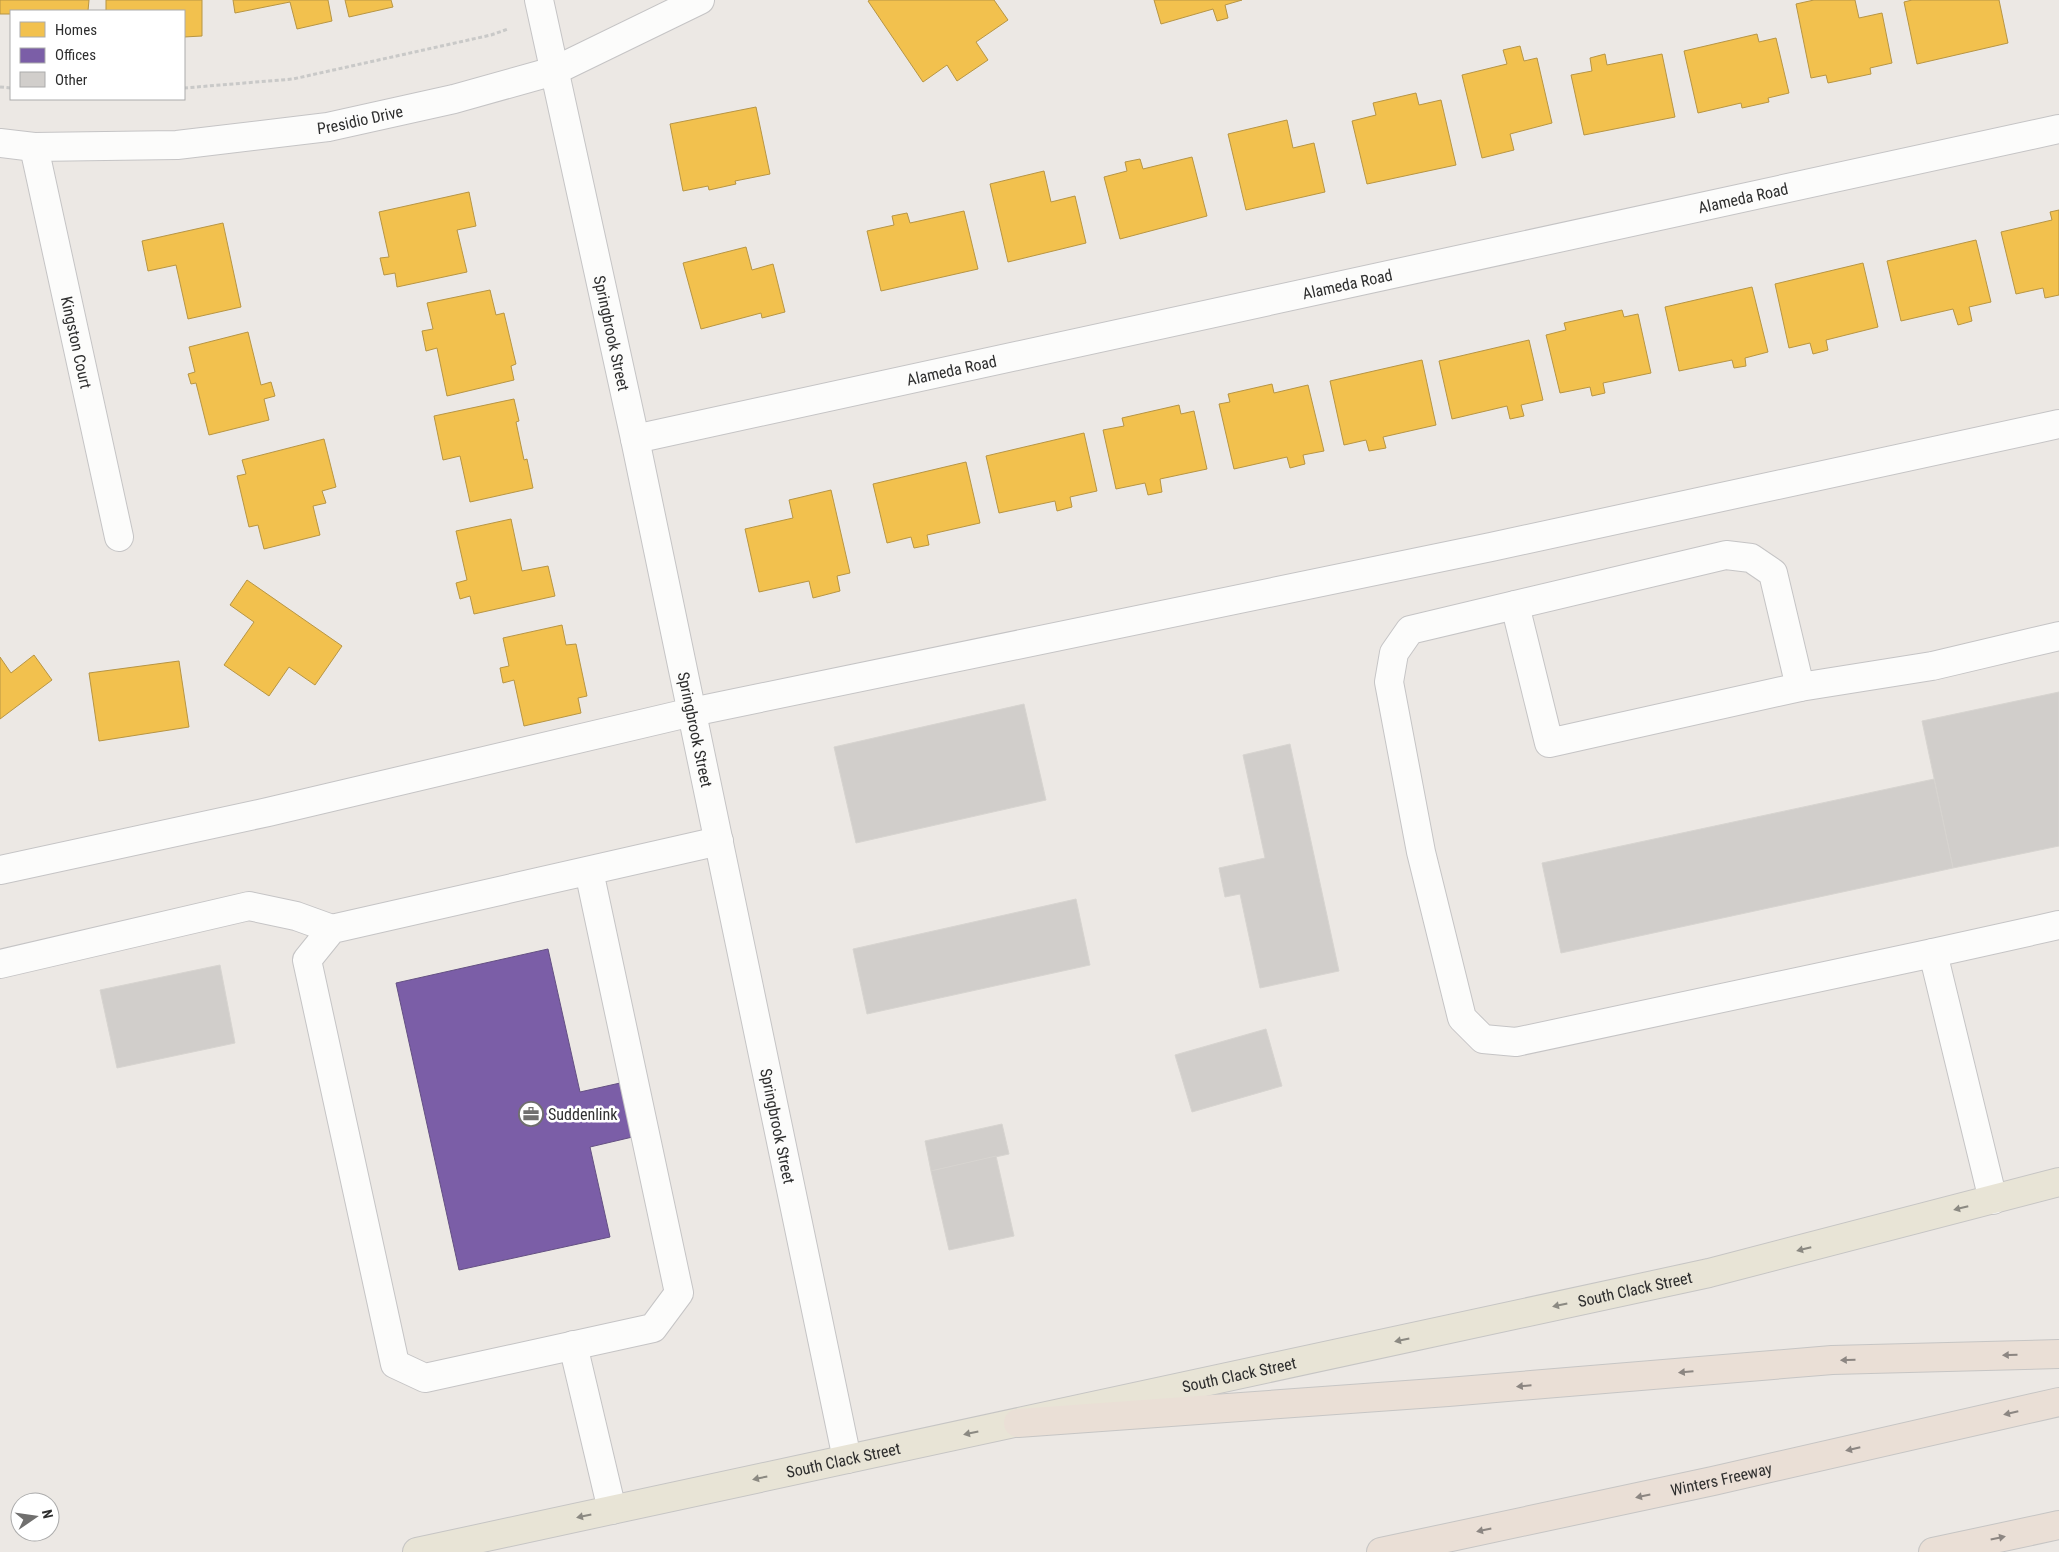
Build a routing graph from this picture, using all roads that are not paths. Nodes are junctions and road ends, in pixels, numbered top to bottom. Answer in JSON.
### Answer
{"nodes":[{"id":1,"x":539,"y":0,"type":"edge"},
{"id":2,"x":700,"y":0,"type":"edge"},
{"id":3,"x":554,"y":71,"type":"junction"},
{"id":4,"x":2059,"y":129,"type":"edge"},
{"id":5,"x":0,"y":143,"type":"edge"},
{"id":6,"x":34,"y":147,"type":"junction"},
{"id":7,"x":2059,"y":424,"type":"edge"},
{"id":8,"x":635,"y":439,"type":"junction"},
{"id":9,"x":119,"y":537,"type":"dead end"},
{"id":10,"x":1515,"y":605,"type":"junction"},
{"id":11,"x":2059,"y":636,"type":"edge"},
{"id":12,"x":1800,"y":687,"type":"junction"},
{"id":13,"x":692,"y":712,"type":"junction"},
{"id":14,"x":719,"y":841,"type":"junction"},
{"id":15,"x":0,"y":870,"type":"edge"},
{"id":16,"x":589,"y":870,"type":"junction"},
{"id":17,"x":2059,"y":925,"type":"edge"},
{"id":18,"x":332,"y":929,"type":"junction"},
{"id":19,"x":1933,"y":954,"type":"junction"},
{"id":20,"x":0,"y":964,"type":"edge"},
{"id":21,"x":2059,"y":1182,"type":"edge"},
{"id":22,"x":1993,"y":1200,"type":"junction"},
{"id":23,"x":573,"y":1345,"type":"junction"},
{"id":24,"x":2059,"y":1354,"type":"edge"},
{"id":25,"x":2059,"y":1402,"type":"edge"},
{"id":26,"x":1018,"y":1424,"type":"junction"},
{"id":27,"x":847,"y":1460,"type":"junction"},
{"id":28,"x":612,"y":1510,"type":"junction"},
{"id":29,"x":2059,"y":1525,"type":"edge"},
{"id":30,"x":417,"y":1552,"type":"edge"},
{"id":31,"x":1381,"y":1552,"type":"edge"},
{"id":32,"x":1934,"y":1552,"type":"edge"}],
"edges":[{"from":1,"to":3,"type":"street","name":"Springbrook Street"},
{"from":2,"to":3,"type":"street","name":"Presidio Drive"},
{"from":3,"to":6,"type":"street","name":"Presidio Drive"},
{"from":3,"to":8,"type":"street","name":"Springbrook Street"},
{"from":4,"to":8,"type":"street","name":"Alameda Road"},
{"from":5,"to":6,"type":"street","name":"Presidio Drive"},
{"from":6,"to":9,"type":"street","name":"Kingston Court"},
{"from":7,"to":13,"type":"street"},
{"from":8,"to":13,"type":"street","name":"Springbrook Street"},
{"from":10,"to":12,"type":"street"},
{"from":10,"to":12,"type":"street"},
{"from":10,"to":19,"type":"street"},
{"from":11,"to":12,"type":"street"},
{"from":13,"to":14,"type":"street","name":"Springbrook Street"},
{"from":13,"to":15,"type":"street"},
{"from":14,"to":16,"type":"street"},
{"from":14,"to":27,"type":"street","name":"Springbrook Street"},
{"from":16,"to":18,"type":"street"},
{"from":16,"to":23,"type":"street"},
{"from":17,"to":19,"type":"street"},
{"from":18,"to":20,"type":"street"},
{"from":18,"to":23,"type":"street"},
{"from":19,"to":22,"type":"street"},
{"from":21,"to":22,"type":"main road","name":"South Clack Street"},
{"from":22,"to":26,"type":"main road","name":"South Clack Street","one_way":true},
{"from":23,"to":28,"type":"street"},
{"from":24,"to":26,"type":"highway","one_way":true},
{"from":25,"to":31,"type":"highway","name":"Winters Freeway","one_way":true},
{"from":26,"to":27,"type":"main road","name":"South Clack Street","one_way":true},
{"from":27,"to":28,"type":"main road","name":"South Clack Street","one_way":true},
{"from":28,"to":30,"type":"main road","name":"South Clack Street","one_way":true},
{"from":32,"to":29,"type":"highway","one_way":true}]}
